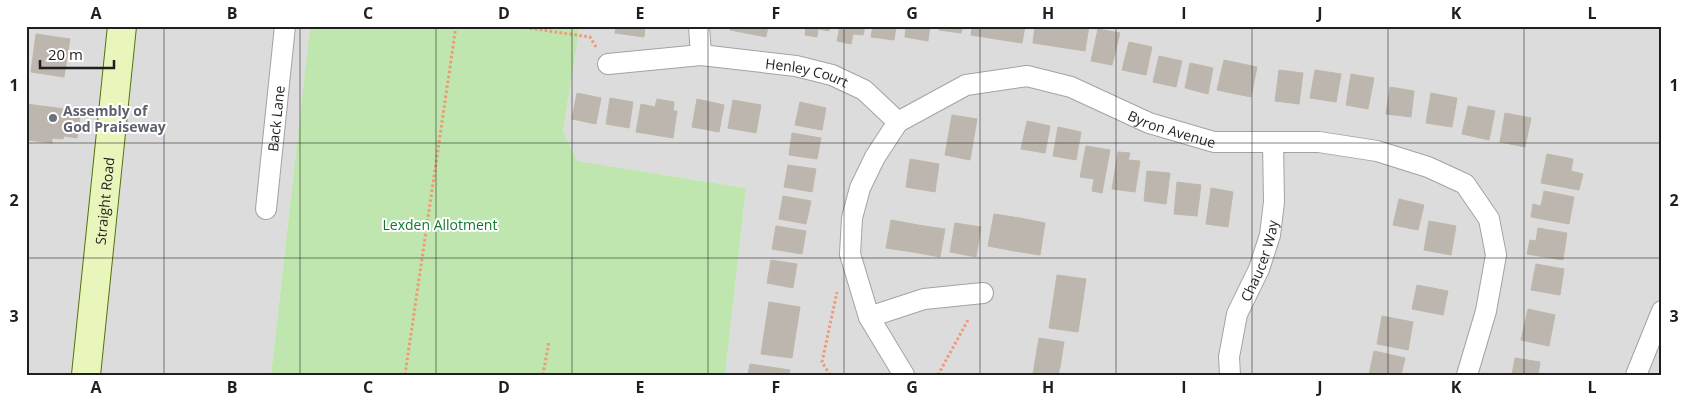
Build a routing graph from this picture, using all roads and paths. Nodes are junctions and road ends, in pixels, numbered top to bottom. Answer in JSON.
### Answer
{"nodes":[{"id":1,"x":122,"y":26,"type":"edge"},
{"id":2,"x":285,"y":26,"type":"edge"},
{"id":3,"x":456,"y":26,"type":"edge"},
{"id":4,"x":515,"y":26,"type":"edge"},
{"id":5,"x":699,"y":26,"type":"edge"},
{"id":6,"x":700,"y":55,"type":"junction"},
{"id":7,"x":608,"y":64,"type":"joint"},
{"id":8,"x":898,"y":122,"type":"junction"},
{"id":9,"x":1273,"y":142,"type":"junction"},
{"id":10,"x":266,"y":209,"type":"dead end"},
{"id":11,"x":850,"y":254,"type":"junction"},
{"id":12,"x":983,"y":293,"type":"joint"},
{"id":13,"x":1662,"y":311,"type":"edge"},
{"id":14,"x":868,"y":317,"type":"junction"},
{"id":15,"x":549,"y":341,"type":"dead end"},
{"id":16,"x":86,"y":375,"type":"edge"},
{"id":17,"x":406,"y":375,"type":"edge"},
{"id":18,"x":543,"y":375,"type":"edge"},
{"id":19,"x":830,"y":375,"type":"edge"},
{"id":20,"x":904,"y":375,"type":"edge"},
{"id":21,"x":938,"y":375,"type":"edge"},
{"id":22,"x":1230,"y":375,"type":"edge"},
{"id":23,"x":1467,"y":375,"type":"edge"},
{"id":24,"x":1636,"y":375,"type":"edge"}],
"edges":[{"from":1,"to":16,"type":"street","name":"Straight Road"},
{"from":2,"to":10,"type":"street","name":"Back Lane"},
{"from":3,"to":17,"type":"path"},
{"from":4,"to":7,"type":"path"},
{"from":5,"to":6,"type":"street"},
{"from":6,"to":7,"type":"street","name":"Henley Court"},
{"from":6,"to":8,"type":"street","name":"Henley Court"},
{"from":8,"to":9,"type":"street","name":"Byron Avenue"},
{"from":8,"to":11,"type":"street","name":"Byron Avenue"},
{"from":9,"to":22,"type":"street","name":"Chaucer Way"},
{"from":9,"to":23,"type":"street","name":"Byron Avenue"},
{"from":11,"to":14,"type":"street","name":"Byron Avenue"},
{"from":11,"to":19,"type":"path"},
{"from":12,"to":14,"type":"street"},
{"from":12,"to":21,"type":"path"},
{"from":13,"to":24,"type":"street"},
{"from":14,"to":20,"type":"street","name":"Byron Avenue"},
{"from":15,"to":18,"type":"path"}]}
